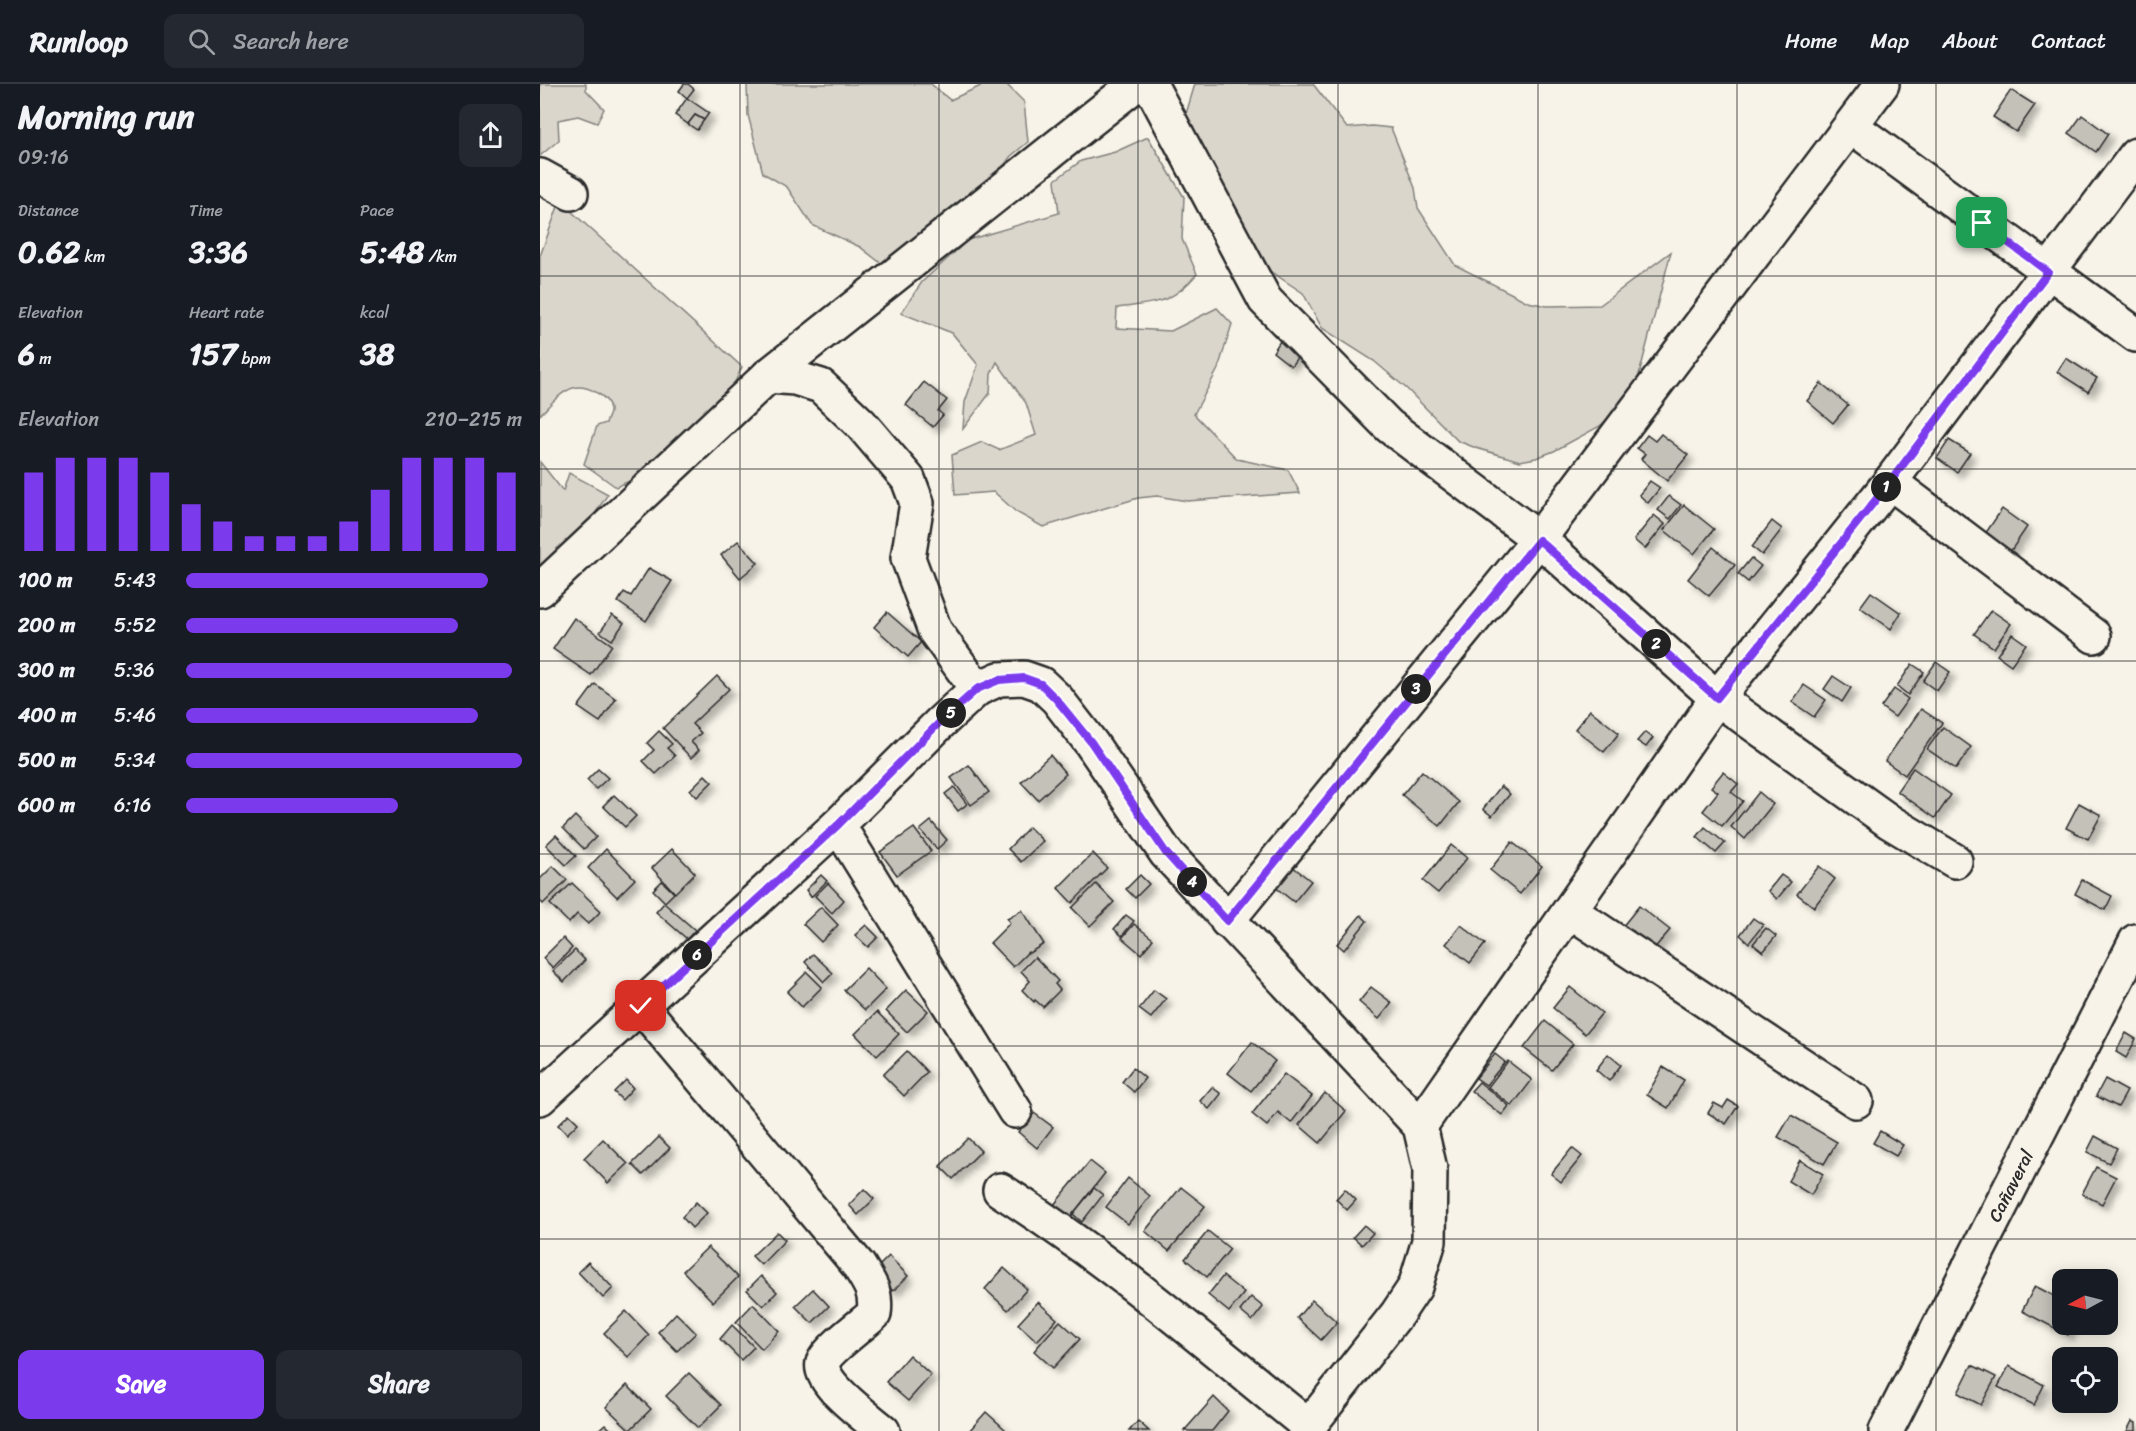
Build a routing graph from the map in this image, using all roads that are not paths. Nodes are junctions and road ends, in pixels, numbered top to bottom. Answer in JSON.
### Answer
{"nodes":[{"id":1,"x":1136,"y":84,"type":"edge"},
{"id":2,"x":1150,"y":84,"type":"edge"},
{"id":3,"x":1882,"y":84,"type":"edge"},
{"id":4,"x":1851,"y":126,"type":"junction"},
{"id":5,"x":2136,"y":155,"type":"edge"},
{"id":6,"x":540,"y":176,"type":"edge"},
{"id":7,"x":572,"y":193,"type":"dead end"},
{"id":8,"x":2048,"y":272,"type":"junction"},
{"id":9,"x":2136,"y":335,"type":"edge"},
{"id":10,"x":768,"y":376,"type":"junction"},
{"id":11,"x":1890,"y":482,"type":"junction"},
{"id":12,"x":1539,"y":540,"type":"junction"},
{"id":13,"x":540,"y":590,"type":"edge"},
{"id":14,"x":2094,"y":636,"type":"dead end"},
{"id":15,"x":977,"y":689,"type":"junction"},
{"id":16,"x":1717,"y":698,"type":"junction"},
{"id":17,"x":838,"y":825,"type":"junction"},
{"id":18,"x":1955,"y":861,"type":"dead end"},
{"id":19,"x":1570,"y":911,"type":"junction"},
{"id":20,"x":1227,"y":921,"type":"junction"},
{"id":21,"x":2134,"y":950,"type":"edge"},
{"id":22,"x":641,"y":1006,"type":"junction"},
{"id":23,"x":540,"y":1098,"type":"edge"},
{"id":24,"x":1856,"y":1101,"type":"dead end"},
{"id":25,"x":1015,"y":1111,"type":"dead end"},
{"id":26,"x":1420,"y":1126,"type":"junction"},
{"id":27,"x":1000,"y":1190,"type":"dead end"},
{"id":28,"x":1898,"y":1427,"type":"edge"},
{"id":29,"x":1307,"y":1429,"type":"edge"},
{"id":30,"x":883,"y":1431,"type":"edge"}],
"edges":[{"from":1,"to":10,"type":"street"},
{"from":2,"to":12,"type":"street"},
{"from":3,"to":4,"type":"street"},
{"from":4,"to":8,"type":"street"},
{"from":4,"to":12,"type":"street"},
{"from":5,"to":8,"type":"street"},
{"from":6,"to":7,"type":"street"},
{"from":8,"to":9,"type":"street"},
{"from":8,"to":11,"type":"street"},
{"from":10,"to":13,"type":"street"},
{"from":10,"to":15,"type":"street"},
{"from":11,"to":14,"type":"street"},
{"from":11,"to":16,"type":"street"},
{"from":12,"to":16,"type":"street"},
{"from":12,"to":20,"type":"street"},
{"from":15,"to":17,"type":"street"},
{"from":15,"to":20,"type":"street"},
{"from":16,"to":18,"type":"street"},
{"from":16,"to":19,"type":"street"},
{"from":17,"to":22,"type":"street"},
{"from":17,"to":25,"type":"street"},
{"from":19,"to":24,"type":"street"},
{"from":19,"to":26,"type":"street"},
{"from":20,"to":26,"type":"street"},
{"from":21,"to":28,"type":"street","name":"Cañaveral"},
{"from":22,"to":23,"type":"street"},
{"from":22,"to":30,"type":"street"},
{"from":26,"to":29,"type":"street"},
{"from":27,"to":29,"type":"street"}]}
